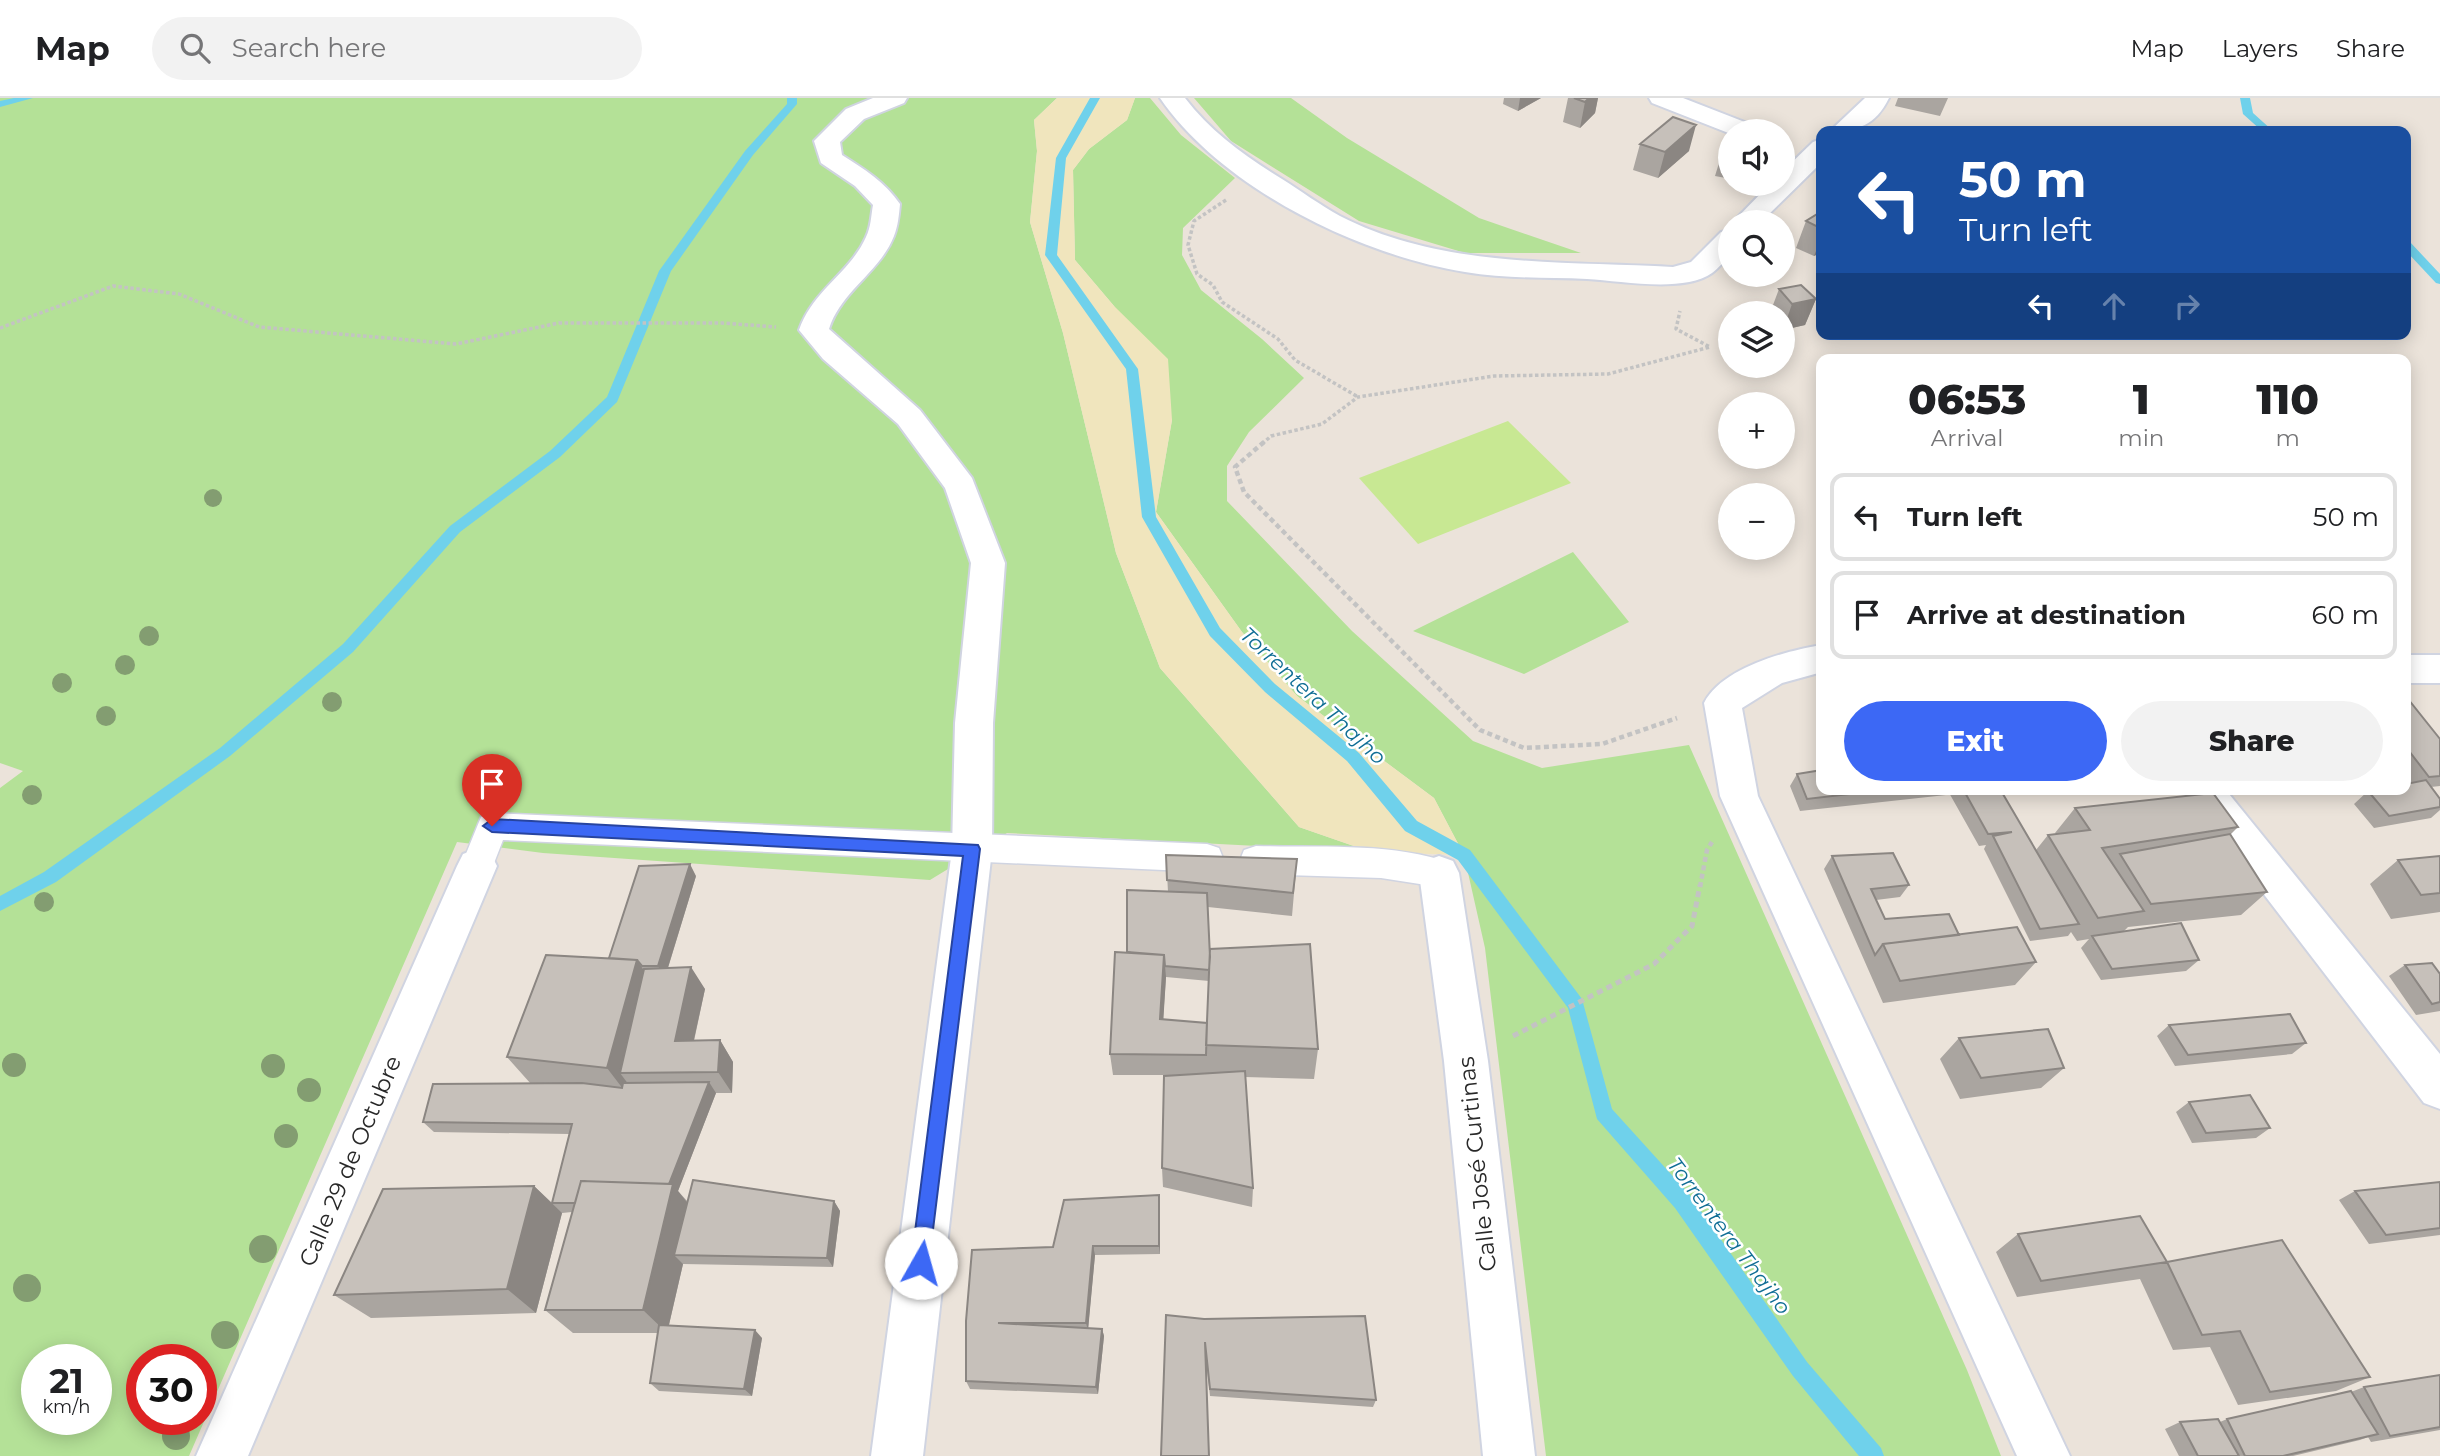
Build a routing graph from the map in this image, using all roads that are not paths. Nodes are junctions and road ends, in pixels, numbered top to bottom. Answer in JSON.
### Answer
{"nodes":[{"id":1,"x":895,"y":98,"type":"edge"},
{"id":2,"x":1172,"y":98,"type":"edge"},
{"id":3,"x":1661,"y":98,"type":"edge"},
{"id":4,"x":1877,"y":98,"type":"edge"},
{"id":5,"x":1718,"y":120,"type":"edge"},
{"id":6,"x":1848,"y":126,"type":"edge"},
{"id":7,"x":1795,"y":149,"type":"edge"},
{"id":8,"x":1816,"y":154,"type":"edge"},
{"id":9,"x":1816,"y":156,"type":"edge"},
{"id":10,"x":1759,"y":210,"type":"edge"},
{"id":11,"x":1718,"y":251,"type":"edge"},
{"id":12,"x":1816,"y":659,"type":"edge"},
{"id":13,"x":2411,"y":669,"type":"edge"},
{"id":14,"x":2440,"y":669,"type":"edge"},
{"id":15,"x":2207,"y":795,"type":"edge"},
{"id":16,"x":972,"y":849,"type":"junction"},
{"id":17,"x":477,"y":866,"type":"joint"},
{"id":18,"x":1439,"y":873,"type":"joint"},
{"id":19,"x":2438,"y":1083,"type":"edge"},
{"id":20,"x":222,"y":1456,"type":"edge"},
{"id":21,"x":897,"y":1456,"type":"edge"},
{"id":22,"x":1509,"y":1456,"type":"edge"},
{"id":23,"x":2044,"y":1456,"type":"edge"}],
"edges":[{"from":1,"to":16,"type":"street"},
{"from":2,"to":11,"type":"street"},
{"from":3,"to":5,"type":"street"},
{"from":4,"to":6,"type":"street"},
{"from":7,"to":8,"type":"street"},
{"from":9,"to":10,"type":"street"},
{"from":12,"to":23,"type":"street"},
{"from":13,"to":14,"type":"street"},
{"from":15,"to":19,"type":"street"},
{"from":16,"to":17,"type":"lane"},
{"from":16,"to":18,"type":"lane"},
{"from":16,"to":21,"type":"street"},
{"from":17,"to":20,"type":"street","name":"Calle 29 de Octubre"},
{"from":18,"to":22,"type":"street","name":"Calle José Curtinas"}]}
